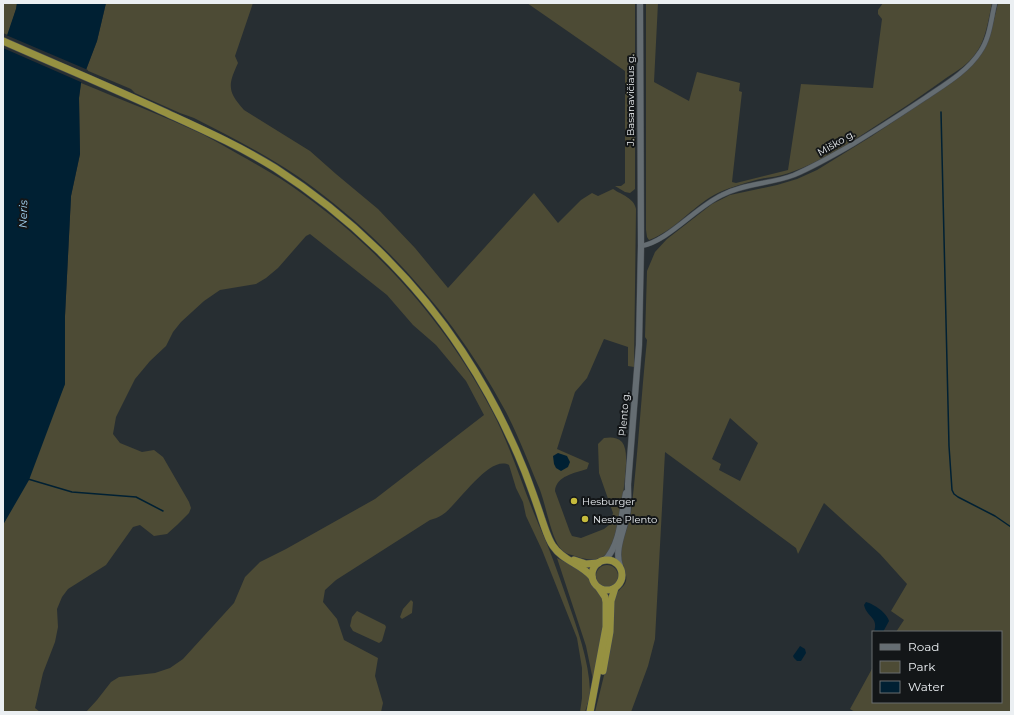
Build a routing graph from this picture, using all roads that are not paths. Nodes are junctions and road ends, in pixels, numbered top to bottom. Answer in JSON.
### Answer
{"nodes":[{"id":1,"x":640,"y":3,"type":"edge"},
{"id":2,"x":995,"y":3,"type":"edge"},
{"id":3,"x":3,"y":41,"type":"edge"},
{"id":4,"x":641,"y":246,"type":"junction"},
{"id":5,"x":628,"y":484,"type":"junction"},
{"id":6,"x":558,"y":552,"type":"junction"},
{"id":7,"x":602,"y":561,"type":"junction"},
{"id":8,"x":620,"y":566,"type":"junction"},
{"id":9,"x":592,"y":577,"type":"junction"},
{"id":10,"x":599,"y":588,"type":"junction"},
{"id":11,"x":615,"y":588,"type":"junction"},
{"id":12,"x":592,"y":703,"type":"junction"},
{"id":13,"x":590,"y":712,"type":"edge"}],
"edges":[{"from":1,"to":4,"type":"main road","name":"J. Basanavičiaus g."},
{"from":2,"to":4,"type":"street","name":"Miško g."},
{"from":3,"to":6,"type":"highway"},
{"from":4,"to":5,"type":"main road","name":"Plento g."},
{"from":5,"to":7,"type":"main road","name":"Plento g."},
{"from":5,"to":8,"type":"main road","name":"Plento g."},
{"from":6,"to":7,"type":"highway"},
{"from":6,"to":9,"type":"highway"},
{"from":7,"to":8,"type":"highway"},
{"from":7,"to":9,"type":"highway"},
{"from":8,"to":11,"type":"highway"},
{"from":9,"to":10,"type":"highway"},
{"from":10,"to":11,"type":"highway"},
{"from":10,"to":12,"type":"highway"},
{"from":11,"to":12,"type":"highway"},
{"from":12,"to":13,"type":"highway"}]}
